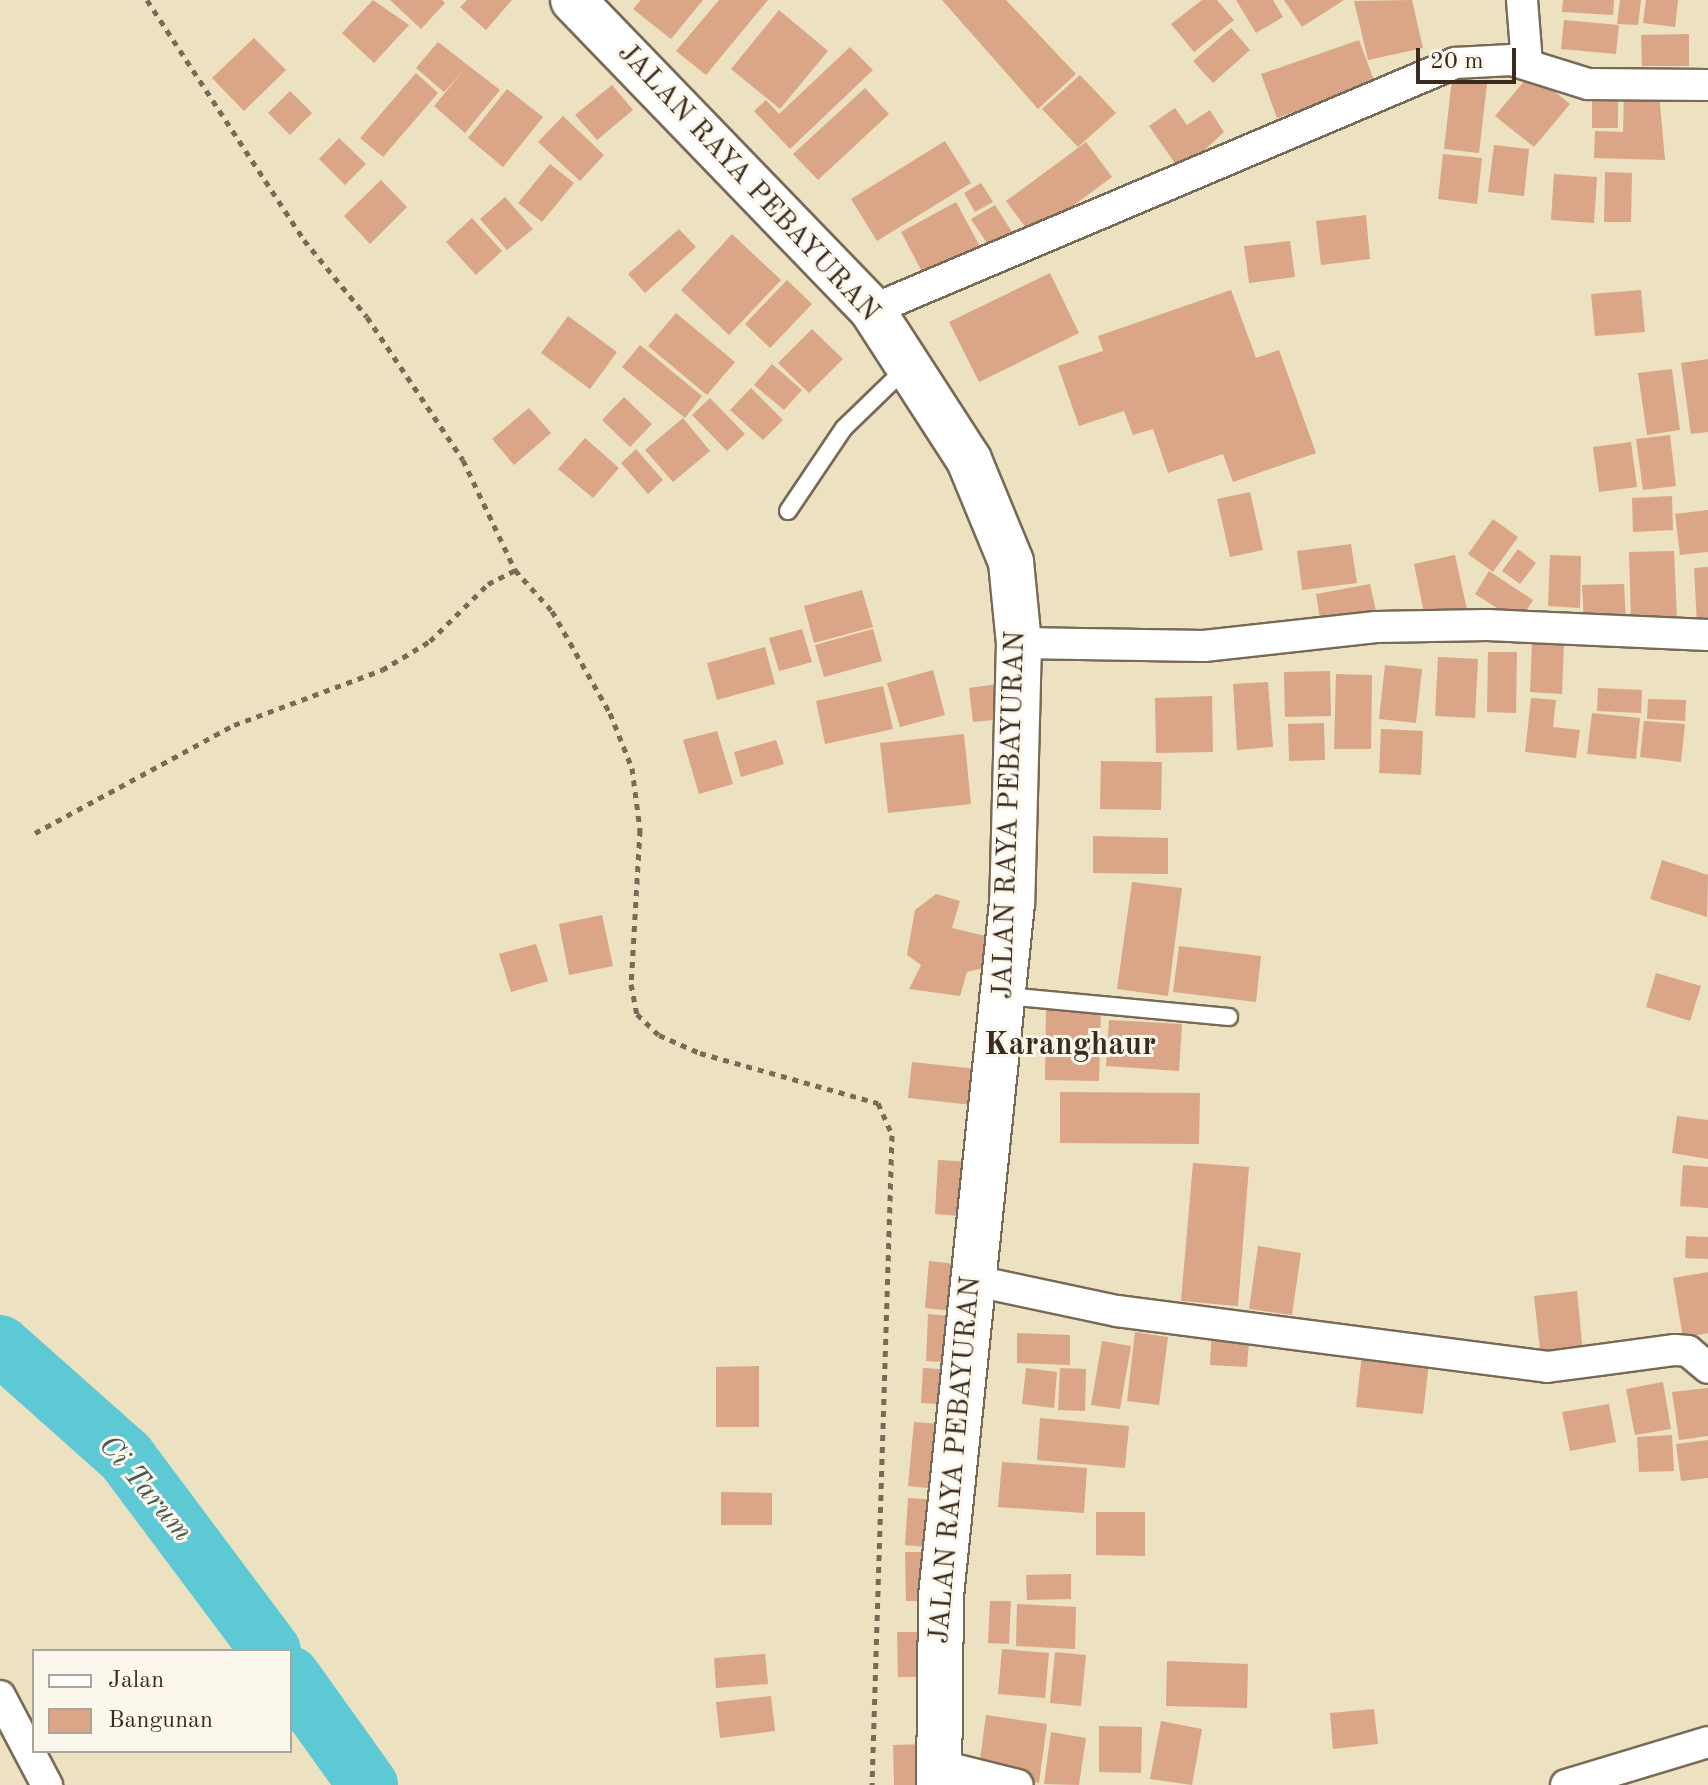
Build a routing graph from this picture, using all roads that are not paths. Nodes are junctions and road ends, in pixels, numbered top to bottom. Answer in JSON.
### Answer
{"nodes":[{"id":1,"x":573,"y":0,"type":"edge"},
{"id":2,"x":1522,"y":0,"type":"edge"},
{"id":3,"x":1527,"y":63,"type":"junction"},
{"id":4,"x":1708,"y":85,"type":"edge"},
{"id":5,"x":872,"y":310,"type":"junction"},
{"id":6,"x":910,"y":364,"type":"junction"},
{"id":7,"x":788,"y":511,"type":"dead end"},
{"id":8,"x":1708,"y":635,"type":"edge"},
{"id":9,"x":1019,"y":643,"type":"junction"},
{"id":10,"x":1006,"y":996,"type":"junction"},
{"id":11,"x":1229,"y":1017,"type":"dead end"},
{"id":12,"x":971,"y":1280,"type":"junction"},
{"id":13,"x":1708,"y":1368,"type":"edge"},
{"id":14,"x":0,"y":1696,"type":"edge"},
{"id":15,"x":1708,"y":1742,"type":"edge"},
{"id":16,"x":938,"y":1775,"type":"edge"},
{"id":17,"x":47,"y":1785,"type":"edge"},
{"id":18,"x":1018,"y":1785,"type":"edge"},
{"id":19,"x":1566,"y":1785,"type":"edge"}],
"edges":[{"from":1,"to":5,"type":"main road","name":"JALAN RAYA PEBAYURAN"},
{"from":2,"to":3,"type":"street"},
{"from":3,"to":4,"type":"street"},
{"from":3,"to":5,"type":"street"},
{"from":5,"to":6,"type":"main road","name":"JALAN RAYA PEBAYURAN"},
{"from":6,"to":7,"type":"lane"},
{"from":6,"to":9,"type":"main road","name":"JALAN RAYA PEBAYURAN"},
{"from":8,"to":9,"type":"street"},
{"from":9,"to":10,"type":"main road","name":"JALAN RAYA PEBAYURAN"},
{"from":10,"to":11,"type":"lane"},
{"from":10,"to":12,"type":"main road","name":"JALAN RAYA PEBAYURAN"},
{"from":12,"to":13,"type":"street"},
{"from":12,"to":16,"type":"main road","name":"JALAN RAYA PEBAYURAN"},
{"from":14,"to":17,"type":"street"},
{"from":15,"to":19,"type":"street"},
{"from":16,"to":18,"type":"street"}]}
